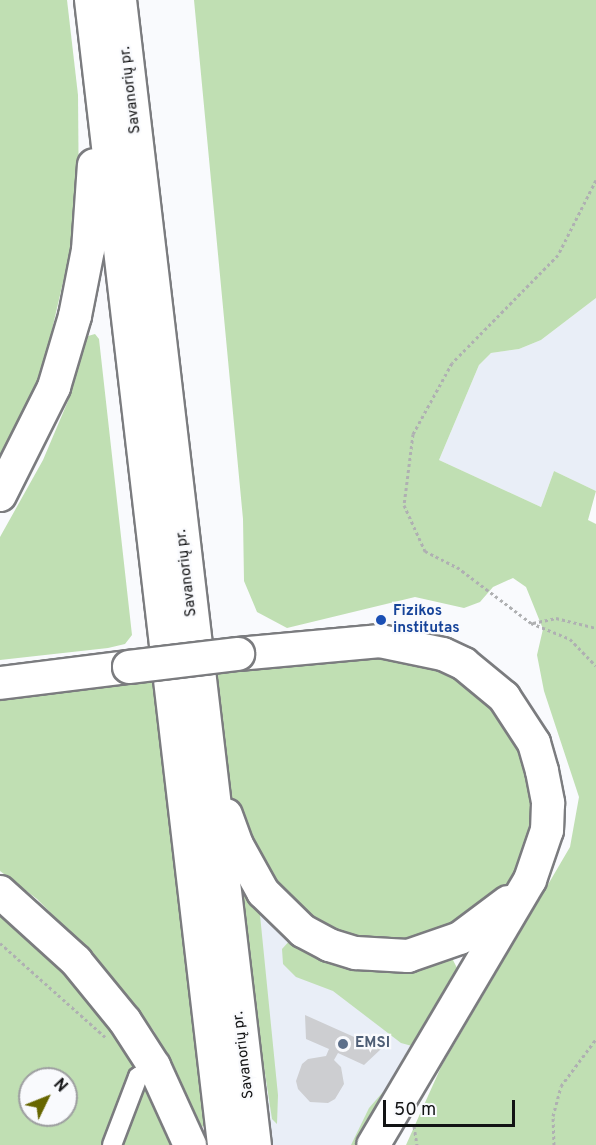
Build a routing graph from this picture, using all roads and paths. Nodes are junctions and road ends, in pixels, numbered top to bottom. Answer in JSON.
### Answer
{"nodes":[{"id":1,"x":91,"y":0,"type":"edge"},
{"id":2,"x":120,"y":0,"type":"edge"},
{"id":3,"x":98,"y":62,"type":"junction"},
{"id":4,"x":596,"y":180,"type":"edge"},
{"id":5,"x":0,"y":495,"type":"edge"},
{"id":6,"x":531,"y":623,"type":"junction"},
{"id":7,"x":596,"y":628,"type":"edge"},
{"id":8,"x":596,"y":666,"type":"edge"},
{"id":9,"x":0,"y":682,"type":"edge"},
{"id":10,"x":210,"y":773,"type":"junction"},
{"id":11,"x":530,"y":880,"type":"junction"},
{"id":12,"x":0,"y":892,"type":"edge"},
{"id":13,"x":0,"y":943,"type":"edge"},
{"id":14,"x":107,"y":1039,"type":"dead end"},
{"id":15,"x":596,"y":1039,"type":"edge"},
{"id":16,"x":154,"y":1066,"type":"junction"},
{"id":17,"x":112,"y":1145,"type":"edge"},
{"id":18,"x":190,"y":1145,"type":"edge"},
{"id":19,"x":224,"y":1145,"type":"edge"},
{"id":20,"x":255,"y":1145,"type":"edge"},
{"id":21,"x":373,"y":1145,"type":"edge"},
{"id":22,"x":554,"y":1145,"type":"edge"}],
"edges":[{"from":1,"to":3,"type":"highway","name":"Savanorių pr."},
{"from":2,"to":10,"type":"highway","name":"Savanorių pr."},
{"from":3,"to":5,"type":"highway"},
{"from":3,"to":19,"type":"highway","name":"Savanorių pr."},
{"from":4,"to":6,"type":"path"},
{"from":6,"to":7,"type":"path"},
{"from":6,"to":8,"type":"path"},
{"from":9,"to":11,"type":"highway","bridge":true},
{"from":10,"to":11,"type":"highway"},
{"from":10,"to":20,"type":"highway","name":"Savanorių pr."},
{"from":11,"to":21,"type":"highway"},
{"from":12,"to":16,"type":"highway"},
{"from":13,"to":14,"type":"path"},
{"from":15,"to":22,"type":"path"},
{"from":16,"to":17,"type":"street"},
{"from":16,"to":18,"type":"highway"}]}
